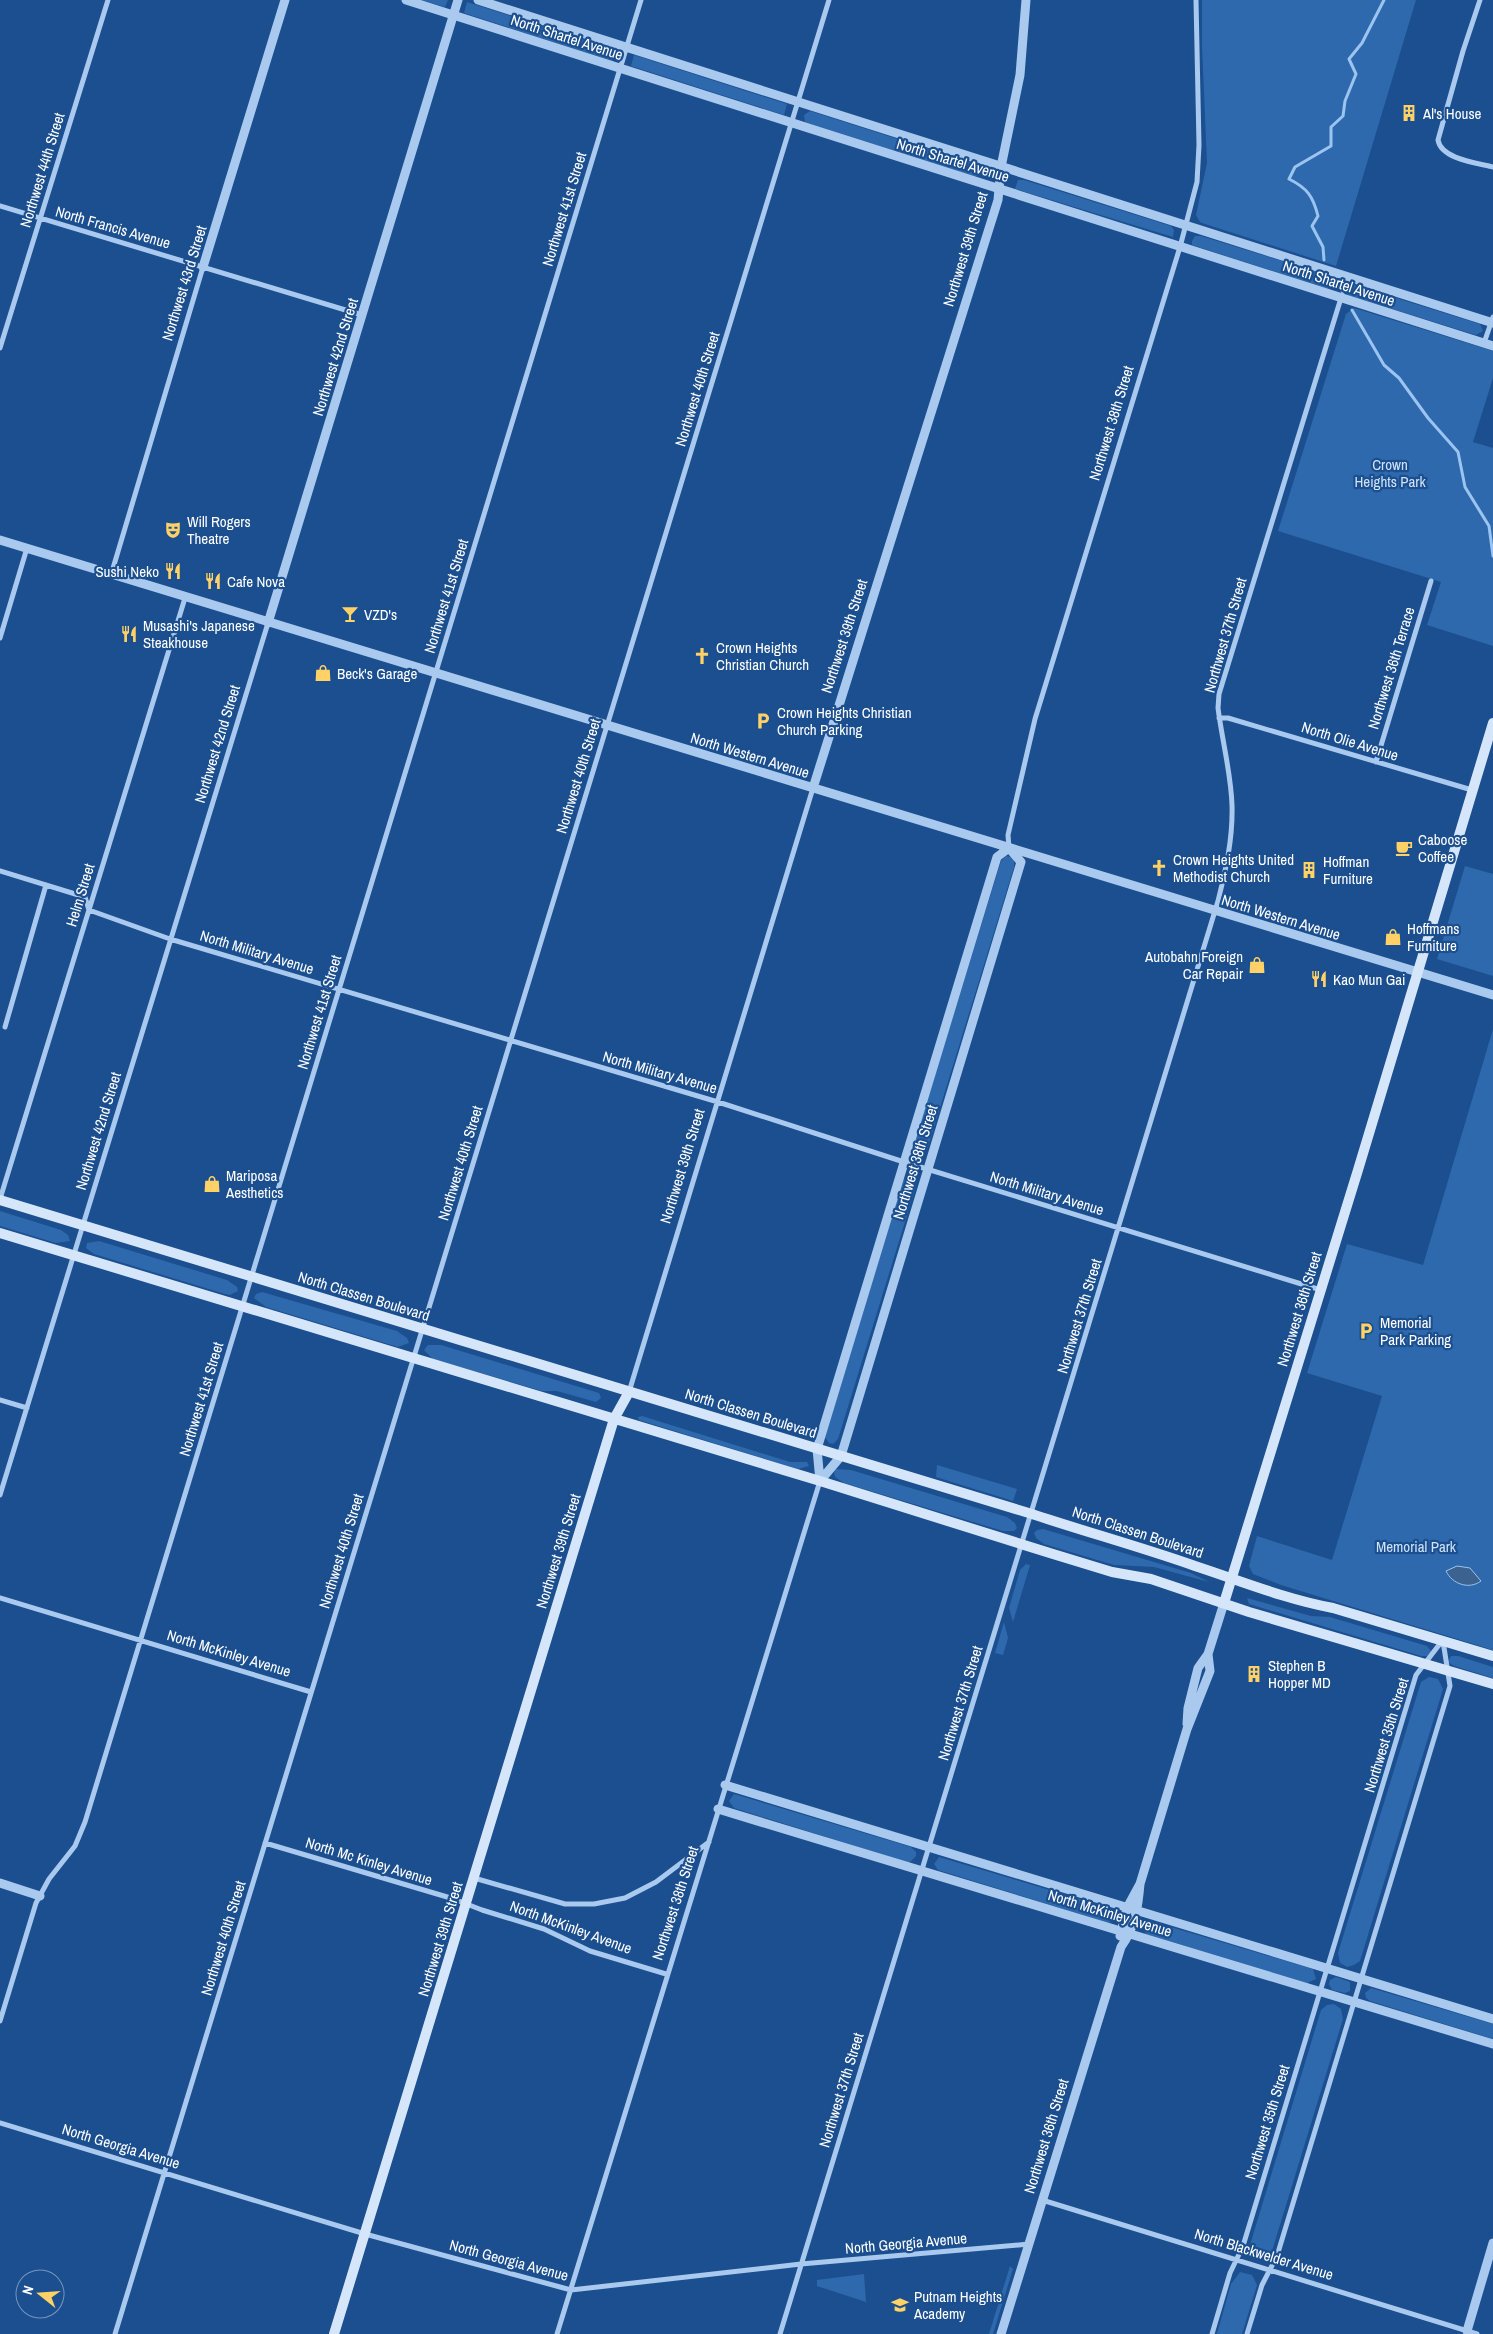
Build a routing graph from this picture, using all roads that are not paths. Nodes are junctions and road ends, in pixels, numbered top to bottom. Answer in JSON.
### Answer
{"nodes":[{"id":1,"x":108,"y":0,"type":"edge"},
{"id":2,"x":285,"y":0,"type":"edge"},
{"id":3,"x":406,"y":0,"type":"edge"},
{"id":4,"x":458,"y":0,"type":"edge"},
{"id":5,"x":478,"y":0,"type":"edge"},
{"id":6,"x":641,"y":0,"type":"edge"},
{"id":7,"x":829,"y":0,"type":"edge"},
{"id":8,"x":1026,"y":0,"type":"edge"},
{"id":9,"x":1196,"y":0,"type":"edge"},
{"id":10,"x":1480,"y":0,"type":"edge"},
{"id":11,"x":453,"y":15,"type":"junction"},
{"id":12,"x":626,"y":47,"type":"junction"},
{"id":13,"x":620,"y":68,"type":"junction"},
{"id":14,"x":798,"y":102,"type":"junction"},
{"id":15,"x":791,"y":123,"type":"junction"},
{"id":16,"x":1001,"y":166,"type":"junction"},
{"id":17,"x":1493,"y":167,"type":"edge"},
{"id":18,"x":999,"y":189,"type":"junction"},
{"id":19,"x":0,"y":206,"type":"edge"},
{"id":20,"x":40,"y":219,"type":"junction"},
{"id":21,"x":1186,"y":225,"type":"junction"},
{"id":22,"x":1180,"y":246,"type":"junction"},
{"id":23,"x":204,"y":267,"type":"junction"},
{"id":24,"x":1340,"y":302,"type":"junction"},
{"id":25,"x":362,"y":315,"type":"junction"},
{"id":26,"x":1492,"y":320,"type":"edge"},
{"id":27,"x":1489,"y":345,"type":"edge"},
{"id":28,"x":0,"y":348,"type":"edge"},
{"id":29,"x":0,"y":540,"type":"edge"},
{"id":30,"x":27,"y":548,"type":"junction"},
{"id":31,"x":111,"y":575,"type":"junction"},
{"id":32,"x":1431,"y":582,"type":"dead end"},
{"id":33,"x":185,"y":598,"type":"junction"},
{"id":34,"x":268,"y":623,"type":"junction"},
{"id":35,"x":0,"y":638,"type":"edge"},
{"id":36,"x":436,"y":673,"type":"junction"},
{"id":37,"x":1219,"y":718,"type":"junction"},
{"id":38,"x":1493,"y":723,"type":"edge"},
{"id":39,"x":607,"y":726,"type":"junction"},
{"id":40,"x":1376,"y":762,"type":"junction"},
{"id":41,"x":813,"y":788,"type":"junction"},
{"id":42,"x":1473,"y":791,"type":"junction"},
{"id":43,"x":1009,"y":848,"type":"junction"},
{"id":44,"x":0,"y":871,"type":"edge"},
{"id":45,"x":46,"y":885,"type":"junction"},
{"id":46,"x":89,"y":910,"type":"junction"},
{"id":47,"x":1215,"y":911,"type":"junction"},
{"id":48,"x":170,"y":939,"type":"junction"},
{"id":49,"x":1416,"y":972,"type":"junction"},
{"id":50,"x":339,"y":990,"type":"junction"},
{"id":51,"x":1493,"y":995,"type":"edge"},
{"id":52,"x":5,"y":1027,"type":"dead end"},
{"id":53,"x":510,"y":1041,"type":"junction"},
{"id":54,"x":718,"y":1102,"type":"junction"},
{"id":55,"x":904,"y":1162,"type":"junction"},
{"id":56,"x":926,"y":1169,"type":"junction"},
{"id":57,"x":0,"y":1199,"type":"edge"},
{"id":58,"x":83,"y":1226,"type":"junction"},
{"id":59,"x":1118,"y":1228,"type":"junction"},
{"id":60,"x":0,"y":1233,"type":"edge"},
{"id":61,"x":74,"y":1255,"type":"junction"},
{"id":62,"x":252,"y":1277,"type":"junction"},
{"id":63,"x":1321,"y":1290,"type":"junction"},
{"id":64,"x":243,"y":1306,"type":"junction"},
{"id":65,"x":422,"y":1329,"type":"junction"},
{"id":66,"x":413,"y":1358,"type":"junction"},
{"id":67,"x":629,"y":1392,"type":"junction"},
{"id":68,"x":0,"y":1400,"type":"edge"},
{"id":69,"x":26,"y":1408,"type":"junction"},
{"id":70,"x":614,"y":1419,"type":"junction"},
{"id":71,"x":817,"y":1449,"type":"junction"},
{"id":72,"x":841,"y":1456,"type":"junction"},
{"id":73,"x":820,"y":1481,"type":"junction"},
{"id":74,"x":0,"y":1495,"type":"edge"},
{"id":75,"x":1032,"y":1514,"type":"junction"},
{"id":76,"x":1023,"y":1543,"type":"junction"},
{"id":77,"x":1231,"y":1578,"type":"junction"},
{"id":78,"x":0,"y":1598,"type":"edge"},
{"id":79,"x":1224,"y":1603,"type":"junction"},
{"id":80,"x":140,"y":1640,"type":"junction"},
{"id":81,"x":1443,"y":1641,"type":"junction"},
{"id":82,"x":1493,"y":1656,"type":"edge"},
{"id":83,"x":1426,"y":1664,"type":"junction"},
{"id":84,"x":1448,"y":1670,"type":"junction"},
{"id":85,"x":1493,"y":1684,"type":"edge"},
{"id":86,"x":311,"y":1692,"type":"junction"},
{"id":87,"x":725,"y":1785,"type":"junction"},
{"id":88,"x":718,"y":1809,"type":"junction"},
{"id":89,"x":709,"y":1842,"type":"junction"},
{"id":90,"x":265,"y":1843,"type":"junction"},
{"id":91,"x":928,"y":1847,"type":"junction"},
{"id":92,"x":921,"y":1870,"type":"junction"},
{"id":93,"x":474,"y":1878,"type":"junction"},
{"id":94,"x":0,"y":1883,"type":"edge"},
{"id":95,"x":1140,"y":1884,"type":"junction"},
{"id":96,"x":40,"y":1896,"type":"junction"},
{"id":97,"x":466,"y":1904,"type":"junction"},
{"id":98,"x":1127,"y":1908,"type":"junction"},
{"id":99,"x":1137,"y":1911,"type":"junction"},
{"id":100,"x":1120,"y":1930,"type":"junction"},
{"id":101,"x":1130,"y":1934,"type":"junction"},
{"id":102,"x":1121,"y":1946,"type":"junction"},
{"id":103,"x":1328,"y":1968,"type":"junction"},
{"id":104,"x":666,"y":1974,"type":"junction"},
{"id":105,"x":1360,"y":1979,"type":"junction"},
{"id":106,"x":1320,"y":1992,"type":"junction"},
{"id":107,"x":1353,"y":2001,"type":"junction"},
{"id":108,"x":1493,"y":2019,"type":"edge"},
{"id":109,"x":0,"y":2021,"type":"edge"},
{"id":110,"x":1493,"y":2044,"type":"edge"},
{"id":111,"x":0,"y":2123,"type":"edge"},
{"id":112,"x":164,"y":2172,"type":"junction"},
{"id":113,"x":1042,"y":2200,"type":"junction"},
{"id":114,"x":365,"y":2234,"type":"junction"},
{"id":115,"x":1493,"y":2243,"type":"edge"},
{"id":116,"x":1029,"y":2244,"type":"junction"},
{"id":117,"x":1237,"y":2260,"type":"junction"},
{"id":118,"x":801,"y":2264,"type":"junction"},
{"id":119,"x":1270,"y":2270,"type":"junction"},
{"id":120,"x":571,"y":2290,"type":"junction"},
{"id":121,"x":1466,"y":2332,"type":"edge"},
{"id":122,"x":115,"y":2334,"type":"edge"},
{"id":123,"x":334,"y":2334,"type":"edge"},
{"id":124,"x":557,"y":2334,"type":"edge"},
{"id":125,"x":780,"y":2334,"type":"edge"},
{"id":126,"x":1001,"y":2334,"type":"edge"},
{"id":127,"x":1212,"y":2334,"type":"edge"},
{"id":128,"x":1248,"y":2334,"type":"edge"},
{"id":129,"x":1477,"y":2334,"type":"edge"}],
"edges":[{"from":1,"to":20,"type":"street","name":"Northwest 44th Street"},
{"from":2,"to":23,"type":"street","name":"Northwest 43rd Street"},
{"from":3,"to":11,"type":"street","name":"North Shartel Avenue"},
{"from":4,"to":11,"type":"street","name":"Northwest 42nd Street"},
{"from":5,"to":12,"type":"street","name":"North Shartel Avenue"},
{"from":6,"to":12,"type":"street","name":"Northwest 41st Street"},
{"from":7,"to":14,"type":"street","name":"Northwest 40th Street"},
{"from":8,"to":16,"type":"street","name":"Northwest 39th Street"},
{"from":9,"to":21,"type":"street","name":"Northwest 38th Street"},
{"from":10,"to":17,"type":"street"},
{"from":11,"to":13,"type":"street","name":"North Shartel Avenue"},
{"from":11,"to":25,"type":"street","name":"Northwest 42nd Street"},
{"from":12,"to":13,"type":"street","name":"Northwest 41st Street"},
{"from":12,"to":14,"type":"street","name":"North Shartel Avenue"},
{"from":13,"to":15,"type":"street","name":"North Shartel Avenue"},
{"from":13,"to":36,"type":"street","name":"Northwest 41st Street"},
{"from":14,"to":15,"type":"street","name":"Northwest 40th Street"},
{"from":14,"to":16,"type":"street","name":"North Shartel Avenue"},
{"from":15,"to":18,"type":"street","name":"North Shartel Avenue"},
{"from":15,"to":39,"type":"street","name":"Northwest 40th Street"},
{"from":16,"to":18,"type":"street","name":"Northwest 39th Street"},
{"from":16,"to":21,"type":"street","name":"North Shartel Avenue"},
{"from":18,"to":22,"type":"street","name":"North Shartel Avenue"},
{"from":18,"to":41,"type":"street","name":"Northwest 39th Street"},
{"from":19,"to":20,"type":"street","name":"North Francis Avenue"},
{"from":20,"to":23,"type":"street","name":"North Francis Avenue"},
{"from":20,"to":28,"type":"street","name":"Northwest 44th Street"},
{"from":21,"to":22,"type":"street","name":"Northwest 38th Street"},
{"from":21,"to":26,"type":"street","name":"North Shartel Avenue"},
{"from":22,"to":24,"type":"street","name":"North Shartel Avenue"},
{"from":22,"to":43,"type":"street","name":"Northwest 38th Street"},
{"from":23,"to":25,"type":"street","name":"North Francis Avenue"},
{"from":23,"to":31,"type":"street","name":"Northwest 43rd Street"},
{"from":24,"to":27,"type":"street","name":"North Shartel Avenue"},
{"from":24,"to":37,"type":"street","name":"Northwest 37th Street"},
{"from":25,"to":34,"type":"street","name":"Northwest 42nd Street"},
{"from":26,"to":27,"type":"street"},
{"from":29,"to":30,"type":"street","name":"North Western Avenue"},
{"from":30,"to":31,"type":"street","name":"North Western Avenue"},
{"from":30,"to":35,"type":"street"},
{"from":31,"to":33,"type":"street","name":"North Western Avenue"},
{"from":32,"to":40,"type":"street","name":"Northwest 36th Terrace"},
{"from":33,"to":34,"type":"street","name":"North Western Avenue"},
{"from":33,"to":46,"type":"street","name":"Helm Street"},
{"from":34,"to":36,"type":"street","name":"North Western Avenue"},
{"from":34,"to":48,"type":"street","name":"Northwest 42nd Street"},
{"from":36,"to":39,"type":"street","name":"North Western Avenue"},
{"from":36,"to":50,"type":"street","name":"Northwest 41st Street"},
{"from":37,"to":40,"type":"street","name":"North Olie Avenue"},
{"from":37,"to":47,"type":"street","name":"Northwest 37th Street"},
{"from":38,"to":42,"type":"main road"},
{"from":39,"to":41,"type":"street","name":"North Western Avenue"},
{"from":39,"to":53,"type":"street","name":"Northwest 40th Street"},
{"from":40,"to":42,"type":"street","name":"North Olie Avenue"},
{"from":41,"to":43,"type":"street","name":"North Western Avenue"},
{"from":41,"to":54,"type":"street","name":"Northwest 39th Street"},
{"from":42,"to":49,"type":"main road","name":"Northwest 36th Street"},
{"from":43,"to":47,"type":"street","name":"North Western Avenue"},
{"from":43,"to":55,"type":"street","name":"Northwest 38th Street"},
{"from":43,"to":56,"type":"street","name":"Northwest 38th Street"},
{"from":44,"to":45,"type":"street","name":"North Military Avenue"},
{"from":45,"to":46,"type":"street","name":"North Military Avenue"},
{"from":45,"to":52,"type":"street"},
{"from":46,"to":48,"type":"street","name":"North Military Avenue"},
{"from":46,"to":57,"type":"street","name":"Helm Street"},
{"from":47,"to":49,"type":"street","name":"North Western Avenue"},
{"from":47,"to":59,"type":"street","name":"Northwest 37th Street"},
{"from":48,"to":50,"type":"street","name":"North Military Avenue"},
{"from":48,"to":58,"type":"street","name":"Northwest 42nd Street"},
{"from":49,"to":51,"type":"street","name":"North Western Avenue"},
{"from":49,"to":63,"type":"main road","name":"Northwest 36th Street"},
{"from":50,"to":53,"type":"street","name":"North Military Avenue"},
{"from":50,"to":62,"type":"street","name":"Northwest 41st Street"},
{"from":53,"to":54,"type":"street","name":"North Military Avenue"},
{"from":53,"to":65,"type":"street","name":"Northwest 40th Street"},
{"from":54,"to":55,"type":"street","name":"North Military Avenue"},
{"from":54,"to":67,"type":"street","name":"Northwest 39th Street"},
{"from":55,"to":56,"type":"street","name":"North Military Avenue"},
{"from":55,"to":71,"type":"street","name":"Northwest 38th Street"},
{"from":56,"to":59,"type":"street","name":"North Military Avenue"},
{"from":56,"to":72,"type":"street","name":"Northwest 38th Street"},
{"from":57,"to":58,"type":"main road","name":"North Classen Boulevard"},
{"from":58,"to":61,"type":"street","name":"Northwest 42nd Street"},
{"from":58,"to":62,"type":"main road","name":"North Classen Boulevard"},
{"from":59,"to":63,"type":"street","name":"North Military Avenue"},
{"from":59,"to":75,"type":"street","name":"Northwest 37th Street"},
{"from":60,"to":61,"type":"main road"},
{"from":61,"to":64,"type":"main road"},
{"from":61,"to":69,"type":"street","name":"Northwest 42nd Street"},
{"from":62,"to":64,"type":"street","name":"Northwest 41st Street"},
{"from":62,"to":65,"type":"main road","name":"North Classen Boulevard"},
{"from":63,"to":77,"type":"main road","name":"Northwest 36th Street"},
{"from":64,"to":66,"type":"main road"},
{"from":64,"to":80,"type":"street","name":"Northwest 41st Street"},
{"from":65,"to":66,"type":"street","name":"Northwest 40th Street"},
{"from":65,"to":67,"type":"main road","name":"North Classen Boulevard"},
{"from":66,"to":70,"type":"main road"},
{"from":66,"to":86,"type":"street","name":"Northwest 40th Street"},
{"from":67,"to":70,"type":"main road","name":"Northwest 39th Street"},
{"from":67,"to":71,"type":"main road","name":"North Classen Boulevard"},
{"from":68,"to":69,"type":"street"},
{"from":69,"to":74,"type":"street","name":"Northwest 42nd Street"},
{"from":70,"to":73,"type":"main road"},
{"from":70,"to":93,"type":"main road","name":"Northwest 39th Street"},
{"from":71,"to":72,"type":"main road","name":"North Classen Boulevard"},
{"from":71,"to":73,"type":"street","name":"Northwest 38th Street"},
{"from":72,"to":73,"type":"street","name":"Northwest 38th Street"},
{"from":72,"to":75,"type":"main road","name":"North Classen Boulevard"},
{"from":73,"to":76,"type":"main road"},
{"from":73,"to":87,"type":"street","name":"Northwest 38th Street"},
{"from":75,"to":76,"type":"street","name":"Northwest 37th Street"},
{"from":75,"to":77,"type":"main road","name":"North Classen Boulevard"},
{"from":76,"to":79,"type":"main road"},
{"from":76,"to":91,"type":"street","name":"Northwest 37th Street"},
{"from":77,"to":79,"type":"main road","name":"Northwest 36th Street"},
{"from":77,"to":81,"type":"main road","name":"North Classen Boulevard"},
{"from":78,"to":80,"type":"street"},
{"from":79,"to":83,"type":"main road"},
{"from":79,"to":95,"type":"street","name":"Northwest 36th Street"},
{"from":80,"to":86,"type":"street","name":"North McKinley Avenue"},
{"from":80,"to":96,"type":"street","name":"Northwest 41st Street"},
{"from":81,"to":82,"type":"main road","name":"North Classen Boulevard"},
{"from":81,"to":83,"type":"street","name":"Northwest 35th Street"},
{"from":81,"to":84,"type":"street"},
{"from":83,"to":84,"type":"main road"},
{"from":83,"to":103,"type":"street","name":"Northwest 35th Street"},
{"from":84,"to":85,"type":"main road"},
{"from":84,"to":105,"type":"street"},
{"from":86,"to":90,"type":"street","name":"Northwest 40th Street"},
{"from":87,"to":88,"type":"street","name":"Northwest 38th Street"},
{"from":87,"to":91,"type":"street","name":"North McKinley Avenue"},
{"from":88,"to":89,"type":"street","name":"Northwest 38th Street"},
{"from":88,"to":92,"type":"street","name":"North McKinley Avenue"},
{"from":89,"to":93,"type":"street","name":"North McKinley Avenue"},
{"from":89,"to":104,"type":"street","name":"Northwest 38th Street"},
{"from":90,"to":97,"type":"street","name":"North Mc Kinley Avenue"},
{"from":90,"to":112,"type":"street","name":"Northwest 40th Street"},
{"from":91,"to":92,"type":"street","name":"Northwest 37th Street"},
{"from":91,"to":98,"type":"street","name":"North McKinley Avenue"},
{"from":92,"to":100,"type":"street","name":"North McKinley Avenue"},
{"from":92,"to":118,"type":"street","name":"Northwest 37th Street"},
{"from":93,"to":97,"type":"main road","name":"Northwest 39th Street"},
{"from":94,"to":96,"type":"street"},
{"from":95,"to":98,"type":"street","name":"Northwest 36th Street"},
{"from":95,"to":99,"type":"street","name":"Northwest 36th Street"},
{"from":96,"to":109,"type":"street","name":"Northwest 41st Street"},
{"from":97,"to":104,"type":"street","name":"North McKinley Avenue"},
{"from":97,"to":114,"type":"main road","name":"Northwest 39th Street"},
{"from":98,"to":99,"type":"street","name":"North McKinley Avenue"},
{"from":98,"to":100,"type":"street","name":"Northwest 36th Street"},
{"from":99,"to":101,"type":"street","name":"Northwest 36th Street"},
{"from":99,"to":103,"type":"street","name":"North McKinley Avenue"},
{"from":100,"to":101,"type":"street","name":"North McKinley Avenue"},
{"from":100,"to":102,"type":"street","name":"Northwest 36th Street"},
{"from":101,"to":102,"type":"street","name":"Northwest 36th Street"},
{"from":101,"to":106,"type":"street","name":"North McKinley Avenue"},
{"from":102,"to":113,"type":"street","name":"Northwest 36th Street"},
{"from":103,"to":105,"type":"street","name":"North McKinley Avenue"},
{"from":103,"to":106,"type":"street","name":"Northwest 35th Street"},
{"from":104,"to":120,"type":"street","name":"Northwest 38th Street"},
{"from":105,"to":107,"type":"street"},
{"from":105,"to":108,"type":"street","name":"North McKinley Avenue"},
{"from":106,"to":107,"type":"street","name":"North McKinley Avenue"},
{"from":106,"to":117,"type":"street","name":"Northwest 35th Street"},
{"from":107,"to":110,"type":"street","name":"North McKinley Avenue"},
{"from":107,"to":119,"type":"street"},
{"from":111,"to":112,"type":"street","name":"North Georgia Avenue"},
{"from":112,"to":114,"type":"street","name":"North Georgia Avenue"},
{"from":112,"to":122,"type":"street","name":"Northwest 40th Street"},
{"from":113,"to":116,"type":"street","name":"Northwest 36th Street"},
{"from":113,"to":117,"type":"street","name":"North Blackwelder Avenue"},
{"from":114,"to":120,"type":"street","name":"North Georgia Avenue"},
{"from":114,"to":123,"type":"main road","name":"Northwest 39th Street"},
{"from":115,"to":121,"type":"street"},
{"from":116,"to":118,"type":"street","name":"North Georgia Avenue"},
{"from":116,"to":126,"type":"street","name":"Northwest 36th Street"},
{"from":117,"to":119,"type":"street","name":"North Blackwelder Avenue"},
{"from":117,"to":127,"type":"street","name":"Northwest 35th Street"},
{"from":118,"to":120,"type":"street","name":"North Georgia Avenue"},
{"from":118,"to":125,"type":"street","name":"Northwest 37th Street"},
{"from":119,"to":121,"type":"street","name":"North Blackwelder Avenue"},
{"from":119,"to":128,"type":"street"},
{"from":120,"to":124,"type":"street","name":"Northwest 38th Street"},
{"from":121,"to":129,"type":"street","name":"North Blackwelder Avenue"}]}
